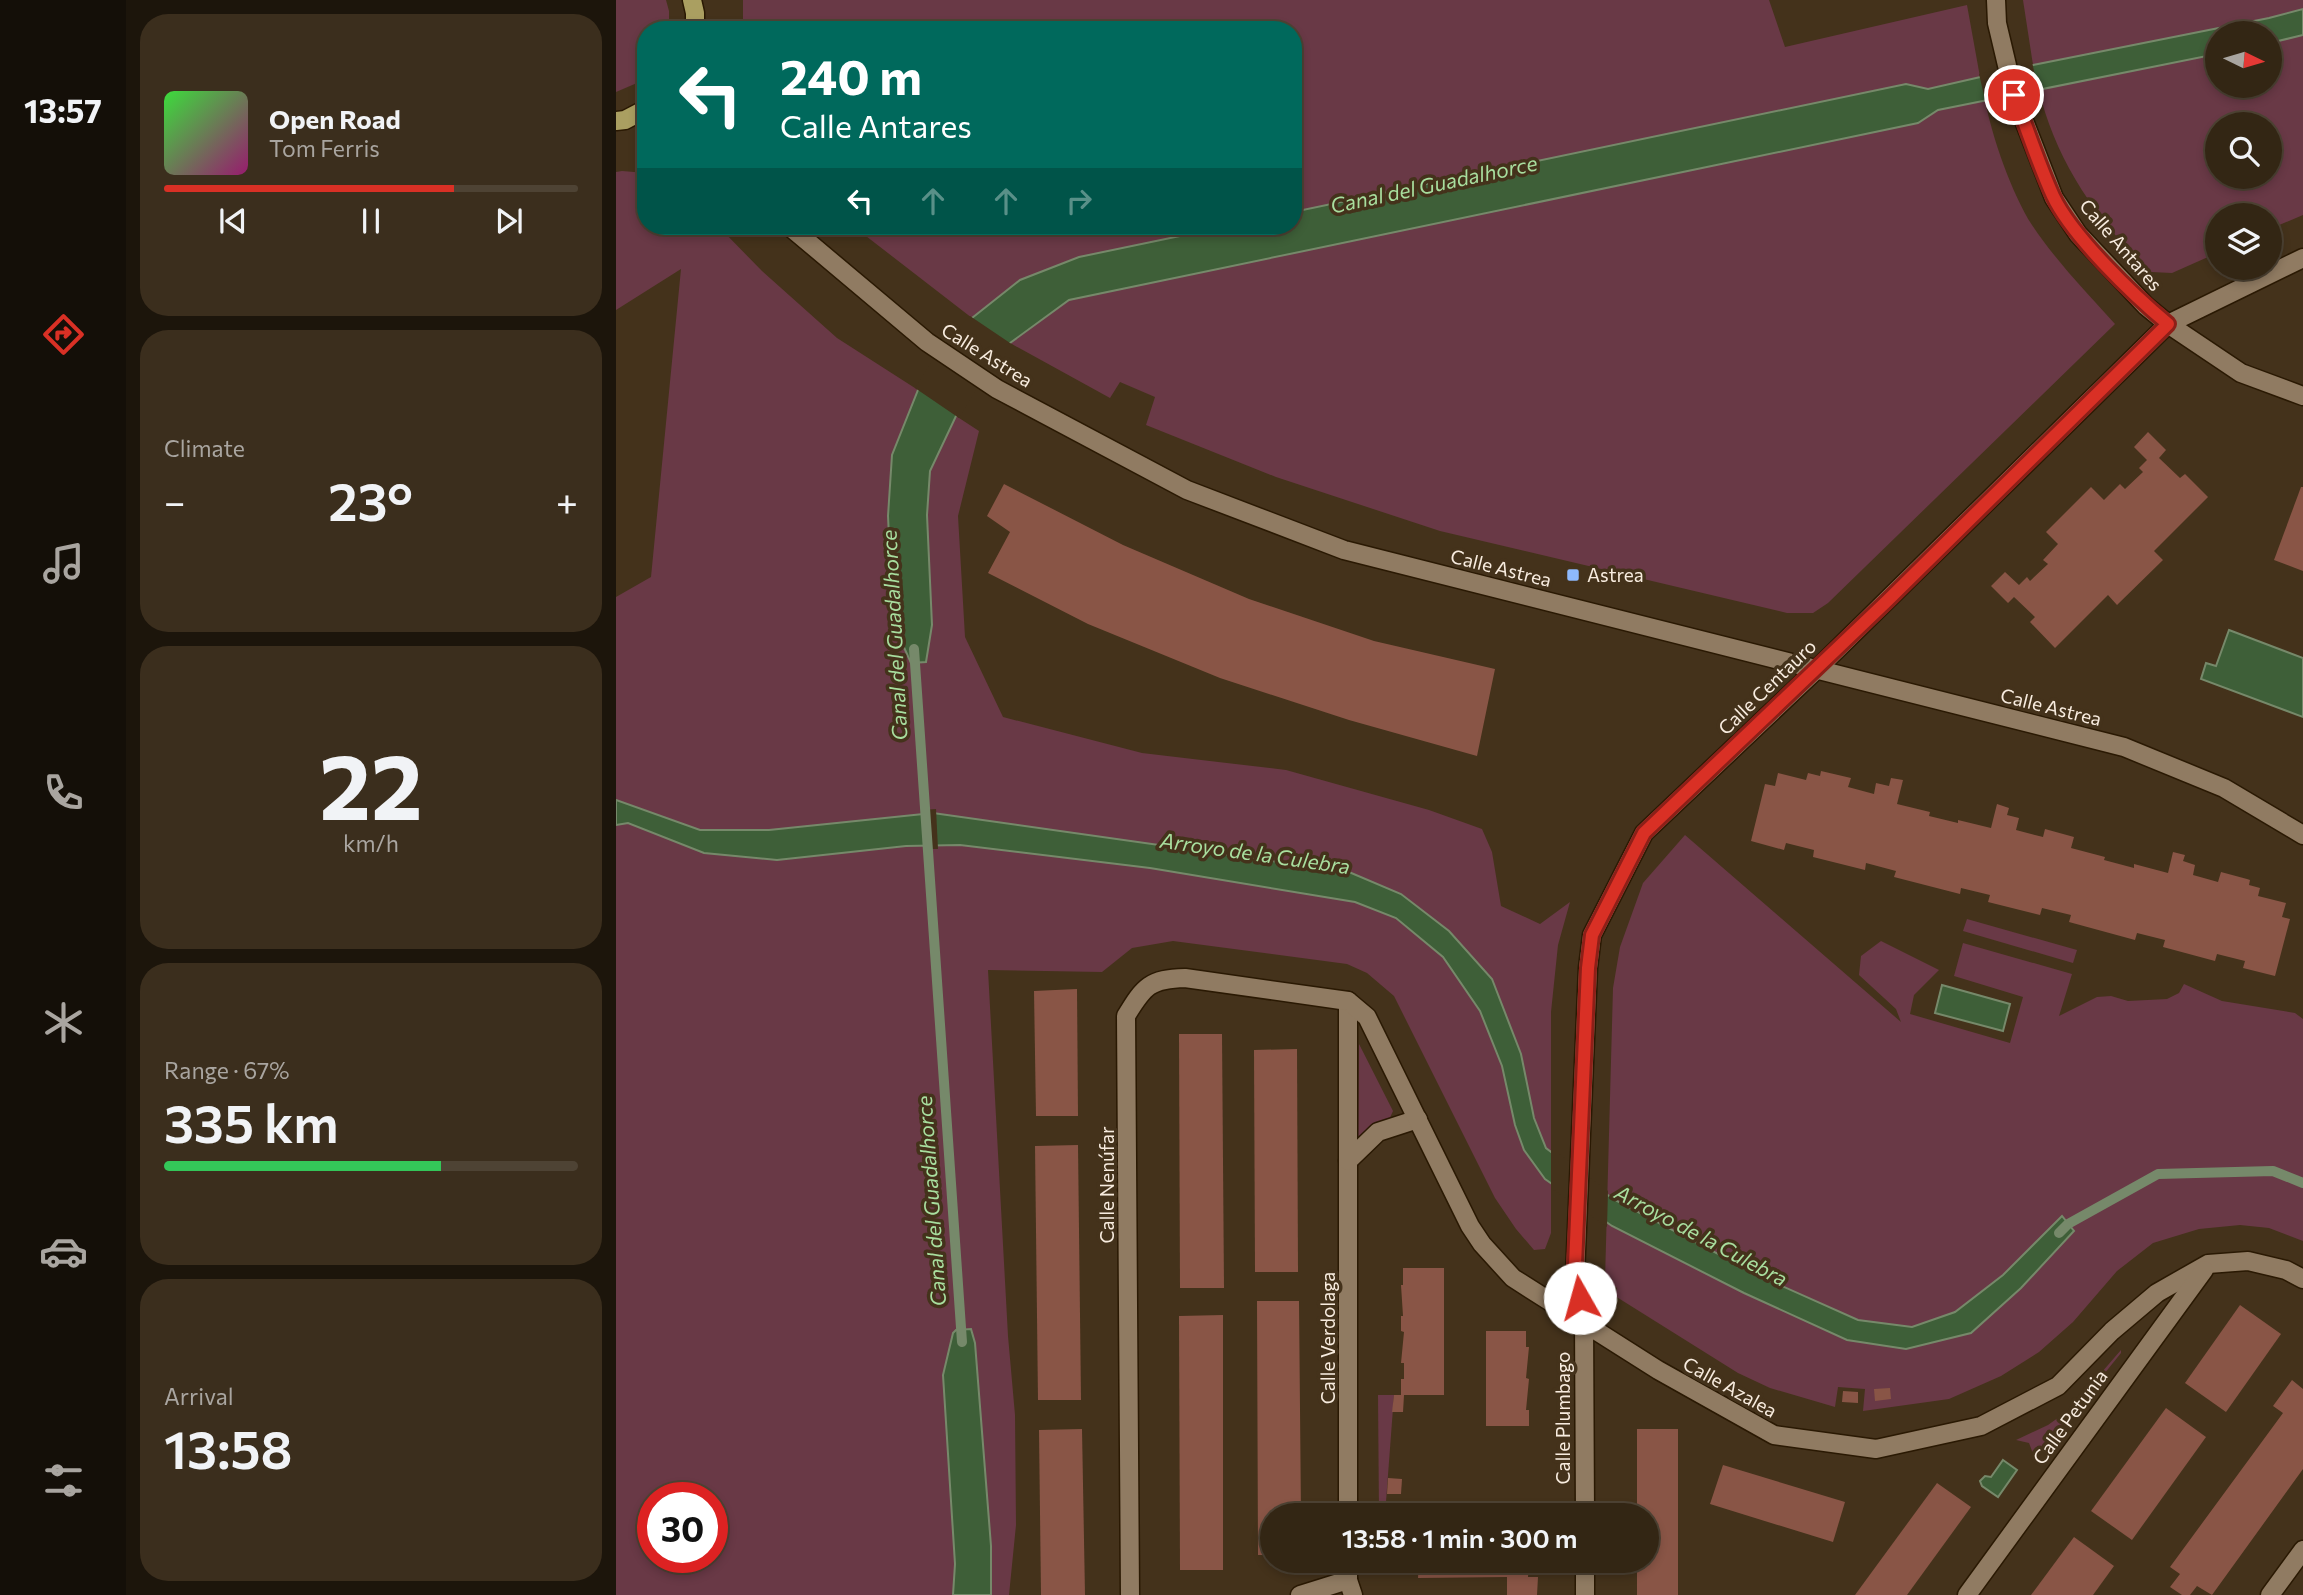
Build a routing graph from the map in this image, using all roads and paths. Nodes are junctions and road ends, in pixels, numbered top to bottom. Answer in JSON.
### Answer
{"nodes":[{"id":1,"x":692,"y":0,"type":"edge"},
{"id":2,"x":1996,"y":0,"type":"edge"},
{"id":3,"x":695,"y":21,"type":"edge"},
{"id":4,"x":637,"y":114,"type":"edge"},
{"id":5,"x":616,"y":121,"type":"edge"},
{"id":6,"x":800,"y":235,"type":"edge"},
{"id":7,"x":2303,"y":258,"type":"edge"},
{"id":8,"x":2168,"y":324,"type":"junction"},
{"id":9,"x":2303,"y":396,"type":"edge"},
{"id":10,"x":1817,"y":668,"type":"junction"},
{"id":11,"x":2303,"y":835,"type":"edge"},
{"id":12,"x":1348,"y":1001,"type":"junction"},
{"id":13,"x":1418,"y":1119,"type":"junction"},
{"id":14,"x":1349,"y":1161,"type":"junction"},
{"id":15,"x":2208,"y":1264,"type":"junction"},
{"id":16,"x":2303,"y":1279,"type":"edge"},
{"id":17,"x":1584,"y":1321,"type":"junction"},
{"id":18,"x":1348,"y":1503,"type":"edge"},
{"id":19,"x":1585,"y":1503,"type":"edge"},
{"id":20,"x":2302,"y":1552,"type":"edge"},
{"id":21,"x":1585,"y":1573,"type":"edge"},
{"id":22,"x":1351,"y":1587,"type":"edge"},
{"id":23,"x":1130,"y":1595,"type":"edge"},
{"id":24,"x":1300,"y":1595,"type":"edge"},
{"id":25,"x":1585,"y":1595,"type":"edge"},
{"id":26,"x":1967,"y":1595,"type":"edge"},
{"id":27,"x":2270,"y":1595,"type":"edge"}],
"edges":[{"from":1,"to":3,"type":"main road"},
{"from":2,"to":8,"type":"street","name":"Calle Antares"},
{"from":4,"to":5,"type":"main road"},
{"from":6,"to":10,"type":"street","name":"Calle Astrea"},
{"from":7,"to":8,"type":"street","name":"Calle Centauro"},
{"from":8,"to":9,"type":"street","name":"Calle Antares"},
{"from":8,"to":10,"type":"street","name":"Calle Centauro"},
{"from":10,"to":11,"type":"street","name":"Calle Astrea"},
{"from":10,"to":17,"type":"street","name":"Calle Centauro"},
{"from":12,"to":13,"type":"street","name":"Calle Azalea"},
{"from":12,"to":14,"type":"street","name":"Calle Verdolaga"},
{"from":12,"to":23,"type":"street","name":"Calle Nenúfar"},
{"from":13,"to":14,"type":"street"},
{"from":13,"to":17,"type":"street","name":"Calle Azalea"},
{"from":14,"to":18,"type":"street","name":"Calle Verdolaga"},
{"from":15,"to":16,"type":"street","name":"Calle Azalea"},
{"from":15,"to":17,"type":"street","name":"Calle Azalea"},
{"from":15,"to":26,"type":"street","name":"Calle Petunia"},
{"from":17,"to":19,"type":"street","name":"Calle Plumbago"},
{"from":20,"to":27,"type":"street"},
{"from":21,"to":25,"type":"street"},
{"from":22,"to":24,"type":"street"}]}
